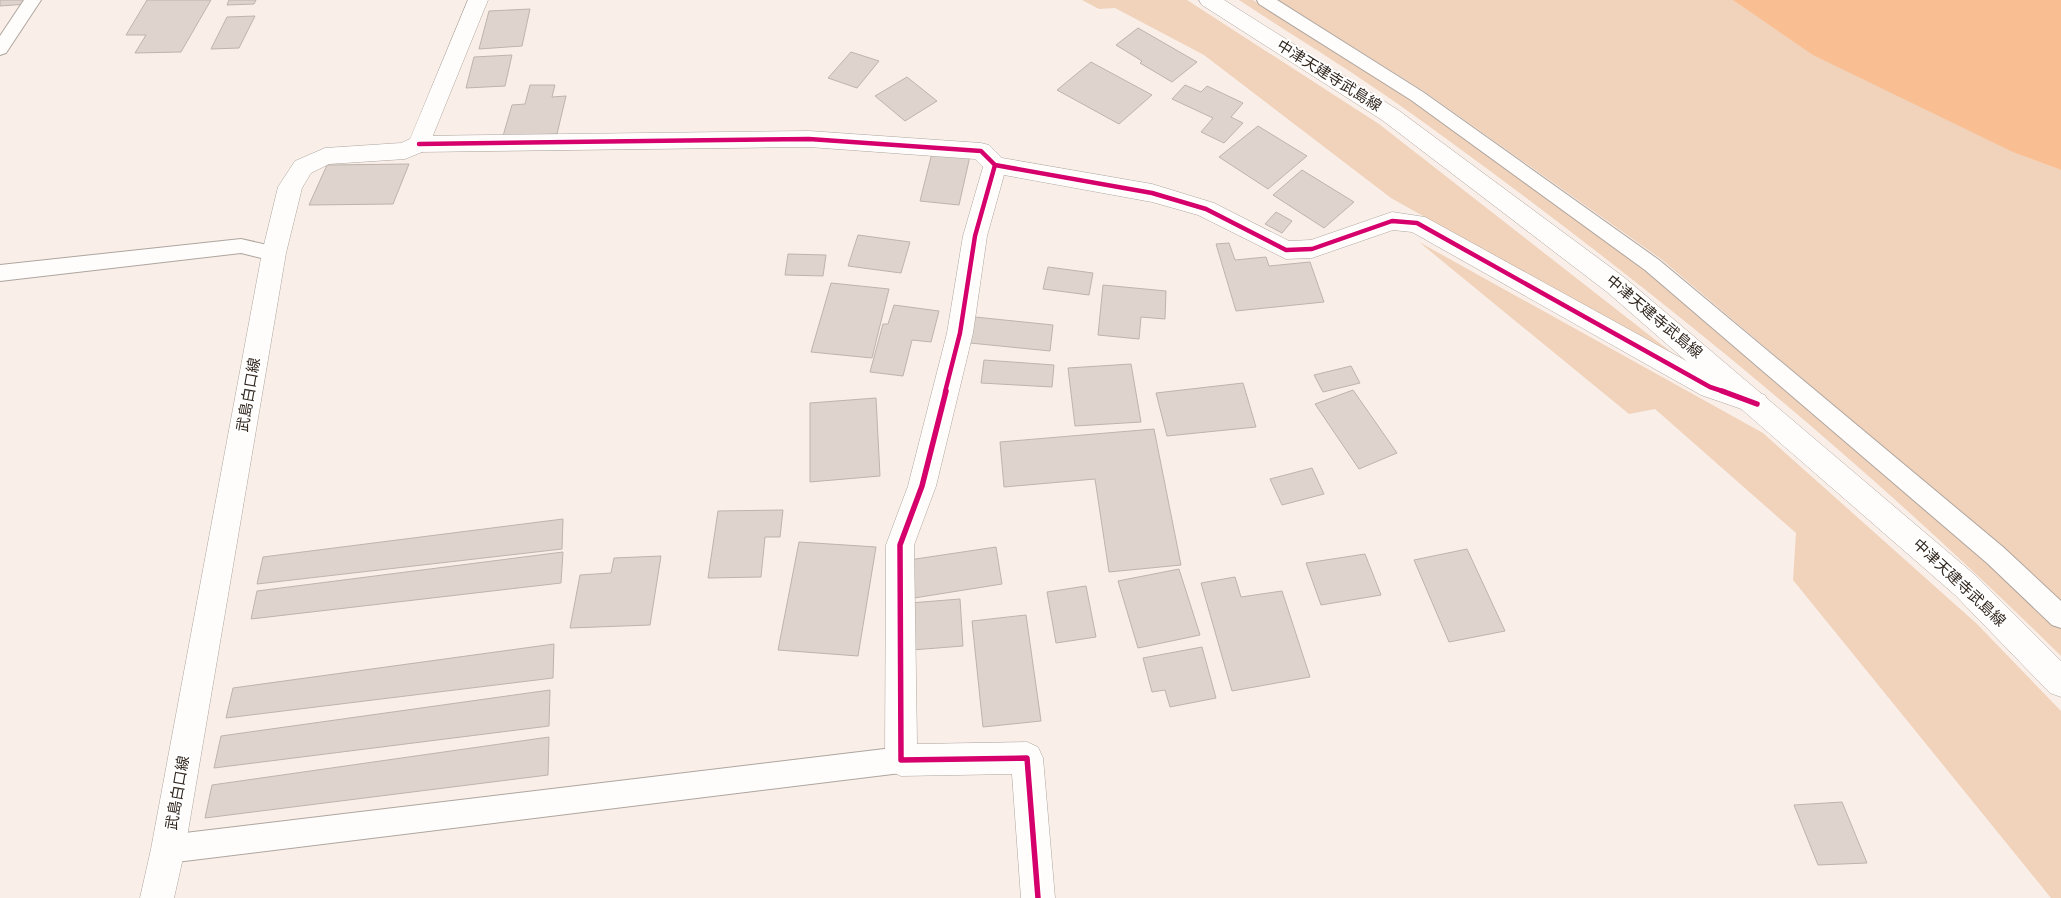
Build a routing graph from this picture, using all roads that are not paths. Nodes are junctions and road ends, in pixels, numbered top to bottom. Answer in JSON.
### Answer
{"nodes":[{"id":1,"x":33,"y":0,"type":"edge"},
{"id":2,"x":478,"y":0,"type":"edge"},
{"id":3,"x":1209,"y":0,"type":"edge"},
{"id":4,"x":1265,"y":0,"type":"edge"},
{"id":5,"x":0,"y":49,"type":"edge"},
{"id":6,"x":419,"y":144,"type":"junction"},
{"id":7,"x":995,"y":165,"type":"junction"},
{"id":8,"x":274,"y":253,"type":"junction"},
{"id":9,"x":0,"y":273,"type":"edge"},
{"id":10,"x":1757,"y":404,"type":"junction"},
{"id":11,"x":2061,"y":617,"type":"edge"},
{"id":12,"x":2061,"y":682,"type":"edge"},
{"id":13,"x":901,"y":760,"type":"junction"},
{"id":14,"x":168,"y":850,"type":"junction"},
{"id":15,"x":157,"y":898,"type":"edge"},
{"id":16,"x":1038,"y":898,"type":"edge"}],
"edges":[{"from":1,"to":5,"type":"lane"},
{"from":2,"to":6,"type":"street"},
{"from":3,"to":10,"type":"street","name":"中津天建寺武島線"},
{"from":4,"to":11,"type":"lane"},
{"from":6,"to":7,"type":"street","name":"武島白口線"},
{"from":6,"to":8,"type":"street","name":"武島白口線"},
{"from":7,"to":10,"type":"street"},
{"from":7,"to":13,"type":"street"},
{"from":8,"to":9,"type":"lane"},
{"from":8,"to":14,"type":"street","name":"武島白口線"},
{"from":10,"to":12,"type":"street","name":"中津天建寺武島線"},
{"from":13,"to":14,"type":"lane"},
{"from":13,"to":16,"type":"street"},
{"from":14,"to":15,"type":"street","name":"武島白口線"}]}
